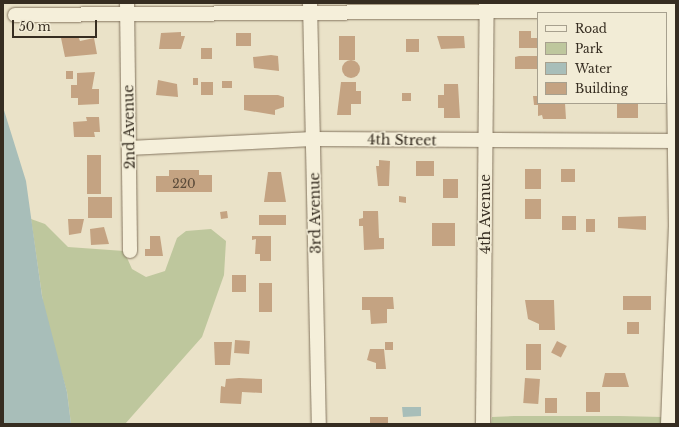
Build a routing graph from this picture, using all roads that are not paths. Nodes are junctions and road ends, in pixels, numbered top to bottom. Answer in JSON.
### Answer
{"nodes":[{"id":1,"x":127,"y":8,"type":"edge"},
{"id":2,"x":310,"y":8,"type":"edge"},
{"id":3,"x":486,"y":8,"type":"edge"},
{"id":4,"x":674,"y":8,"type":"edge"},
{"id":5,"x":15,"y":15,"type":"dead end"},
{"id":6,"x":313,"y":139,"type":"junction"},
{"id":7,"x":675,"y":141,"type":"edge"},
{"id":8,"x":486,"y":142,"type":"junction"},
{"id":9,"x":129,"y":148,"type":"junction"},
{"id":10,"x":130,"y":251,"type":"dead end"},
{"id":11,"x":675,"y":272,"type":"edge"},
{"id":12,"x":319,"y":424,"type":"edge"},
{"id":13,"x":483,"y":424,"type":"edge"},
{"id":14,"x":668,"y":424,"type":"edge"}],
"edges":[{"from":1,"to":2,"type":"street"},
{"from":1,"to":5,"type":"street"},
{"from":1,"to":9,"type":"street","name":"2nd Avenue"},
{"from":2,"to":3,"type":"street"},
{"from":2,"to":6,"type":"street","name":"3rd Avenue"},
{"from":3,"to":4,"type":"street"},
{"from":3,"to":8,"type":"street","name":"4th Avenue"},
{"from":4,"to":7,"type":"street"},
{"from":6,"to":8,"type":"street","name":"4th Street"},
{"from":6,"to":9,"type":"street","name":"4th Street"},
{"from":6,"to":12,"type":"street","name":"3rd Avenue"},
{"from":7,"to":8,"type":"street","name":"4th Street"},
{"from":7,"to":11,"type":"street"},
{"from":8,"to":13,"type":"street","name":"4th Avenue"},
{"from":9,"to":10,"type":"street","name":"2nd Avenue"},
{"from":11,"to":14,"type":"street"}]}
